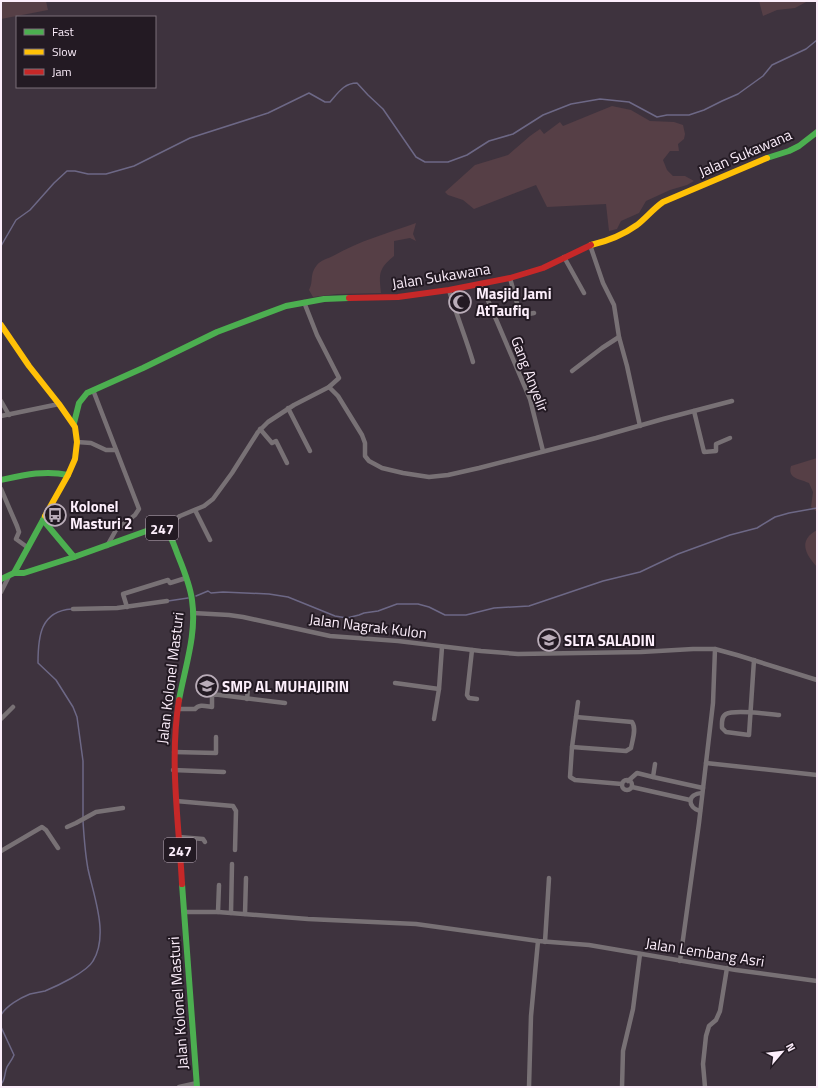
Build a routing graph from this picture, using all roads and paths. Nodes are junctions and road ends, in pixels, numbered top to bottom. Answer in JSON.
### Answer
{"nodes":[{"id":1,"x":817,"y":132,"type":"edge"},
{"id":2,"x":590,"y":245,"type":"junction"},
{"id":3,"x":564,"y":257,"type":"junction"},
{"id":4,"x":510,"y":278,"type":"junction"},
{"id":5,"x":481,"y":284,"type":"junction"},
{"id":6,"x":449,"y":290,"type":"junction"},
{"id":7,"x":584,"y":293,"type":"dead end"},
{"id":8,"x":304,"y":302,"type":"junction"},
{"id":9,"x":534,"y":314,"type":"dead end"},
{"id":10,"x":1,"y":325,"type":"edge"},
{"id":11,"x":618,"y":338,"type":"junction"},
{"id":12,"x":473,"y":362,"type":"dead end"},
{"id":13,"x":572,"y":371,"type":"dead end"},
{"id":14,"x":329,"y":387,"type":"junction"},
{"id":15,"x":93,"y":390,"type":"junction"},
{"id":16,"x":1,"y":401,"type":"edge"},
{"id":17,"x":732,"y":401,"type":"dead end"},
{"id":18,"x":59,"y":404,"type":"junction"},
{"id":19,"x":288,"y":408,"type":"junction"},
{"id":20,"x":694,"y":411,"type":"junction"},
{"id":21,"x":9,"y":415,"type":"junction"},
{"id":22,"x":1,"y":416,"type":"edge"},
{"id":23,"x":74,"y":423,"type":"junction"},
{"id":24,"x":640,"y":426,"type":"junction"},
{"id":25,"x":260,"y":429,"type":"junction"},
{"id":26,"x":730,"y":438,"type":"dead end"},
{"id":27,"x":77,"y":442,"type":"junction"},
{"id":28,"x":116,"y":450,"type":"junction"},
{"id":29,"x":310,"y":451,"type":"dead end"},
{"id":30,"x":543,"y":452,"type":"junction"},
{"id":31,"x":287,"y":463,"type":"dead end"},
{"id":32,"x":68,"y":475,"type":"junction"},
{"id":33,"x":1,"y":480,"type":"edge"},
{"id":34,"x":1,"y":488,"type":"edge"},
{"id":35,"x":195,"y":510,"type":"junction"},
{"id":36,"x":43,"y":520,"type":"junction"},
{"id":37,"x":161,"y":528,"type":"junction"},
{"id":38,"x":210,"y":540,"type":"dead end"},
{"id":39,"x":107,"y":546,"type":"junction"},
{"id":40,"x":27,"y":547,"type":"junction"},
{"id":41,"x":74,"y":557,"type":"junction"},
{"id":42,"x":11,"y":575,"type":"junction"},
{"id":43,"x":186,"y":578,"type":"junction"},
{"id":44,"x":1,"y":579,"type":"edge"},
{"id":45,"x":1,"y":592,"type":"edge"},
{"id":46,"x":166,"y":601,"type":"dead end"},
{"id":47,"x":127,"y":606,"type":"junction"},
{"id":48,"x":73,"y":609,"type":"dead end"},
{"id":49,"x":193,"y":613,"type":"junction"},
{"id":50,"x":442,"y":647,"type":"junction"},
{"id":51,"x":715,"y":649,"type":"junction"},
{"id":52,"x":472,"y":650,"type":"junction"},
{"id":53,"x":754,"y":660,"type":"junction"},
{"id":54,"x":817,"y":680,"type":"edge"},
{"id":55,"x":395,"y":683,"type":"dead end"},
{"id":56,"x":248,"y":689,"type":"dead end"},
{"id":57,"x":439,"y":689,"type":"junction"},
{"id":58,"x":247,"y":699,"type":"junction"},
{"id":59,"x":477,"y":699,"type":"dead end"},
{"id":60,"x":578,"y":702,"type":"dead end"},
{"id":61,"x":285,"y":703,"type":"dead end"},
{"id":62,"x":13,"y":707,"type":"dead end"},
{"id":63,"x":178,"y":709,"type":"junction"},
{"id":64,"x":751,"y":712,"type":"junction"},
{"id":65,"x":779,"y":715,"type":"dead end"},
{"id":66,"x":576,"y":717,"type":"junction"},
{"id":67,"x":1,"y":719,"type":"edge"},
{"id":68,"x":434,"y":719,"type":"dead end"},
{"id":69,"x":216,"y":737,"type":"dead end"},
{"id":70,"x":572,"y":747,"type":"junction"},
{"id":71,"x":174,"y":752,"type":"junction"},
{"id":72,"x":706,"y":763,"type":"junction"},
{"id":73,"x":655,"y":764,"type":"dead end"},
{"id":74,"x":174,"y":770,"type":"junction"},
{"id":75,"x":224,"y":772,"type":"dead end"},
{"id":76,"x":817,"y":775,"type":"edge"},
{"id":77,"x":653,"y":777,"type":"junction"},
{"id":78,"x":628,"y":781,"type":"junction"},
{"id":79,"x":622,"y":784,"type":"junction"},
{"id":80,"x":632,"y":787,"type":"junction"},
{"id":81,"x":702,"y":790,"type":"junction"},
{"id":82,"x":690,"y":800,"type":"junction"},
{"id":83,"x":176,"y":801,"type":"junction"},
{"id":84,"x":123,"y":808,"type":"dead end"},
{"id":85,"x":700,"y":811,"type":"junction"},
{"id":86,"x":67,"y":827,"type":"dead end"},
{"id":87,"x":179,"y":837,"type":"junction"},
{"id":88,"x":205,"y":842,"type":"dead end"},
{"id":89,"x":58,"y":848,"type":"dead end"},
{"id":90,"x":235,"y":850,"type":"dead end"},
{"id":91,"x":1,"y":851,"type":"edge"},
{"id":92,"x":232,"y":864,"type":"dead end"},
{"id":93,"x":246,"y":878,"type":"dead end"},
{"id":94,"x":549,"y":878,"type":"dead end"},
{"id":95,"x":219,"y":885,"type":"dead end"},
{"id":96,"x":184,"y":912,"type":"junction"},
{"id":97,"x":218,"y":912,"type":"junction"},
{"id":98,"x":231,"y":913,"type":"junction"},
{"id":99,"x":245,"y":914,"type":"junction"},
{"id":100,"x":538,"y":941,"type":"junction"},
{"id":101,"x":545,"y":942,"type":"junction"},
{"id":102,"x":640,"y":954,"type":"junction"},
{"id":103,"x":680,"y":961,"type":"junction"},
{"id":104,"x":727,"y":968,"type":"junction"},
{"id":105,"x":817,"y":981,"type":"edge"},
{"id":106,"x":197,"y":1085,"type":"edge"},
{"id":107,"x":179,"y":1087,"type":"edge"},
{"id":108,"x":530,"y":1087,"type":"edge"},
{"id":109,"x":622,"y":1087,"type":"edge"},
{"id":110,"x":705,"y":1087,"type":"edge"}],
"edges":[{"from":1,"to":2,"type":"main road","name":"Jalan Sukawana"},
{"from":2,"to":3,"type":"main road","name":"Jalan Sukawana"},
{"from":2,"to":11,"type":"street"},
{"from":3,"to":4,"type":"main road","name":"Jalan Sukawana"},
{"from":3,"to":7,"type":"street"},
{"from":4,"to":5,"type":"main road","name":"Jalan Sukawana"},
{"from":4,"to":9,"type":"street"},
{"from":5,"to":6,"type":"main road","name":"Jalan Sukawana"},
{"from":5,"to":30,"type":"street","name":"Gang Anyelir"},
{"from":6,"to":8,"type":"main road","name":"Jalan Sukawana"},
{"from":6,"to":12,"type":"street"},
{"from":8,"to":14,"type":"street"},
{"from":8,"to":15,"type":"main road","name":"Jalan Sukawana"},
{"from":10,"to":18,"type":"main road"},
{"from":11,"to":13,"type":"street"},
{"from":11,"to":24,"type":"street"},
{"from":14,"to":19,"type":"street"},
{"from":14,"to":30,"type":"street"},
{"from":15,"to":23,"type":"main road","name":"Jalan Sukawana"},
{"from":15,"to":28,"type":"street"},
{"from":16,"to":21,"type":"street"},
{"from":17,"to":20,"type":"street"},
{"from":18,"to":21,"type":"street"},
{"from":18,"to":23,"type":"main road"},
{"from":19,"to":25,"type":"street"},
{"from":19,"to":29,"type":"street"},
{"from":20,"to":24,"type":"street"},
{"from":20,"to":26,"type":"street"},
{"from":21,"to":22,"type":"street"},
{"from":23,"to":27,"type":"main road"},
{"from":24,"to":30,"type":"street"},
{"from":25,"to":31,"type":"street"},
{"from":25,"to":35,"type":"street"},
{"from":27,"to":28,"type":"street"},
{"from":27,"to":32,"type":"main road"},
{"from":28,"to":39,"type":"street"},
{"from":32,"to":33,"type":"main road"},
{"from":32,"to":36,"type":"main road"},
{"from":34,"to":40,"type":"street"},
{"from":35,"to":37,"type":"street"},
{"from":35,"to":38,"type":"street"},
{"from":36,"to":40,"type":"main road"},
{"from":36,"to":41,"type":"main road"},
{"from":37,"to":39,"type":"main road","number":"247"},
{"from":37,"to":43,"type":"main road","name":"Jalan Kolonel Masturi","number":"247"},
{"from":39,"to":41,"type":"main road","number":"247"},
{"from":40,"to":42,"type":"main road"},
{"from":41,"to":42,"type":"main road"},
{"from":42,"to":44,"type":"main road"},
{"from":42,"to":45,"type":"street"},
{"from":43,"to":47,"type":"street"},
{"from":43,"to":49,"type":"main road","name":"Jalan Kolonel Masturi","number":"247"},
{"from":46,"to":47,"type":"street"},
{"from":47,"to":48,"type":"street"},
{"from":49,"to":50,"type":"street","name":"Jalan Nagrak Kulon"},
{"from":49,"to":63,"type":"main road","name":"Jalan Kolonel Masturi","number":"247"},
{"from":50,"to":52,"type":"street","name":"Jalan Nagrak Kulon"},
{"from":50,"to":57,"type":"street"},
{"from":51,"to":52,"type":"street","name":"Jalan Nagrak Kulon"},
{"from":51,"to":53,"type":"street","name":"Jalan Nagrak Kulon"},
{"from":51,"to":72,"type":"street"},
{"from":52,"to":59,"type":"street"},
{"from":53,"to":54,"type":"street","name":"Jalan Nagrak Kulon"},
{"from":53,"to":64,"type":"street"},
{"from":55,"to":57,"type":"street"},
{"from":56,"to":58,"type":"street"},
{"from":57,"to":68,"type":"street"},
{"from":58,"to":61,"type":"street"},
{"from":58,"to":63,"type":"street"},
{"from":60,"to":66,"type":"street"},
{"from":62,"to":67,"type":"street"},
{"from":63,"to":71,"type":"main road","name":"Jalan Kolonel Masturi","number":"247"},
{"from":64,"to":64,"type":"street"},
{"from":64,"to":65,"type":"street"},
{"from":66,"to":70,"type":"street"},
{"from":66,"to":70,"type":"street"},
{"from":69,"to":71,"type":"street"},
{"from":70,"to":79,"type":"street"},
{"from":71,"to":74,"type":"main road","name":"Jalan Kolonel Masturi","number":"247"},
{"from":72,"to":76,"type":"street"},
{"from":72,"to":81,"type":"street"},
{"from":73,"to":77,"type":"street"},
{"from":74,"to":75,"type":"street"},
{"from":74,"to":83,"type":"main road","name":"Jalan Kolonel Masturi","number":"247"},
{"from":77,"to":78,"type":"street"},
{"from":77,"to":81,"type":"street"},
{"from":78,"to":79,"type":"street"},
{"from":78,"to":80,"type":"street"},
{"from":79,"to":80,"type":"street"},
{"from":80,"to":82,"type":"street"},
{"from":81,"to":82,"type":"street"},
{"from":81,"to":85,"type":"street"},
{"from":82,"to":85,"type":"street"},
{"from":83,"to":87,"type":"main road","name":"Jalan Kolonel Masturi","number":"247"},
{"from":83,"to":90,"type":"street"},
{"from":84,"to":86,"type":"street"},
{"from":85,"to":103,"type":"street"},
{"from":87,"to":88,"type":"street"},
{"from":87,"to":96,"type":"main road","name":"Jalan Kolonel Masturi","number":"247"},
{"from":89,"to":91,"type":"street"},
{"from":92,"to":98,"type":"street"},
{"from":93,"to":99,"type":"street"},
{"from":94,"to":101,"type":"street"},
{"from":95,"to":97,"type":"street"},
{"from":96,"to":97,"type":"street","name":"Jalan Lembang Asri"},
{"from":96,"to":106,"type":"main road","name":"Jalan Kolonel Masturi","number":"247"},
{"from":97,"to":98,"type":"street","name":"Jalan Lembang Asri"},
{"from":98,"to":99,"type":"street","name":"Jalan Lembang Asri"},
{"from":99,"to":100,"type":"street","name":"Jalan Lembang Asri"},
{"from":100,"to":101,"type":"street","name":"Jalan Lembang Asri"},
{"from":100,"to":108,"type":"street"},
{"from":101,"to":102,"type":"street","name":"Jalan Lembang Asri"},
{"from":102,"to":103,"type":"street","name":"Jalan Lembang Asri"},
{"from":102,"to":109,"type":"street"},
{"from":103,"to":104,"type":"street","name":"Jalan Lembang Asri"},
{"from":104,"to":105,"type":"street","name":"Jalan Lembang Asri"},
{"from":104,"to":110,"type":"street"},
{"from":106,"to":107,"type":"street"}]}
